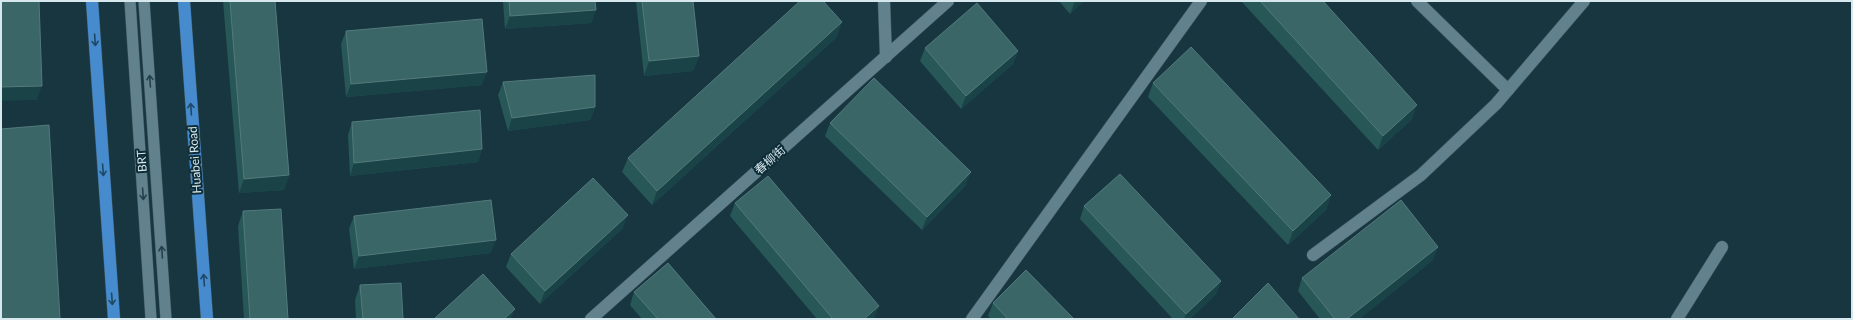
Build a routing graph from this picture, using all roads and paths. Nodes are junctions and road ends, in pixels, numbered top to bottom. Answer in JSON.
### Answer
{"nodes":[{"id":1,"x":92,"y":1,"type":"edge"},
{"id":2,"x":130,"y":1,"type":"edge"},
{"id":3,"x":144,"y":1,"type":"edge"},
{"id":4,"x":184,"y":1,"type":"edge"},
{"id":5,"x":884,"y":1,"type":"edge"},
{"id":6,"x":948,"y":1,"type":"edge"},
{"id":7,"x":1201,"y":1,"type":"edge"},
{"id":8,"x":1417,"y":1,"type":"edge"},
{"id":9,"x":1584,"y":1,"type":"edge"},
{"id":10,"x":886,"y":57,"type":"junction"},
{"id":11,"x":1508,"y":90,"type":"junction"},
{"id":12,"x":1722,"y":247,"type":"dead end"},
{"id":13,"x":1313,"y":255,"type":"dead end"},
{"id":14,"x":114,"y":319,"type":"edge"},
{"id":15,"x":151,"y":319,"type":"edge"},
{"id":16,"x":166,"y":319,"type":"edge"},
{"id":17,"x":207,"y":319,"type":"edge"},
{"id":18,"x":591,"y":319,"type":"edge"},
{"id":19,"x":972,"y":319,"type":"edge"},
{"id":20,"x":1677,"y":319,"type":"edge"}],
"edges":[{"from":1,"to":14,"type":"main road","one_way":true},
{"from":2,"to":15,"type":"lane","name":"BRT","one_way":true},
{"from":16,"to":3,"type":"lane","name":"BRT","one_way":true},
{"from":17,"to":4,"type":"main road","name":"Huabei Road","one_way":true},
{"from":5,"to":10,"type":"street"},
{"from":6,"to":10,"type":"street","name":"春柳街"},
{"from":7,"to":19,"type":"street"},
{"from":8,"to":11,"type":"street"},
{"from":9,"to":11,"type":"street"},
{"from":10,"to":18,"type":"street","name":"春柳街"},
{"from":11,"to":13,"type":"street"},
{"from":12,"to":20,"type":"street"}]}
